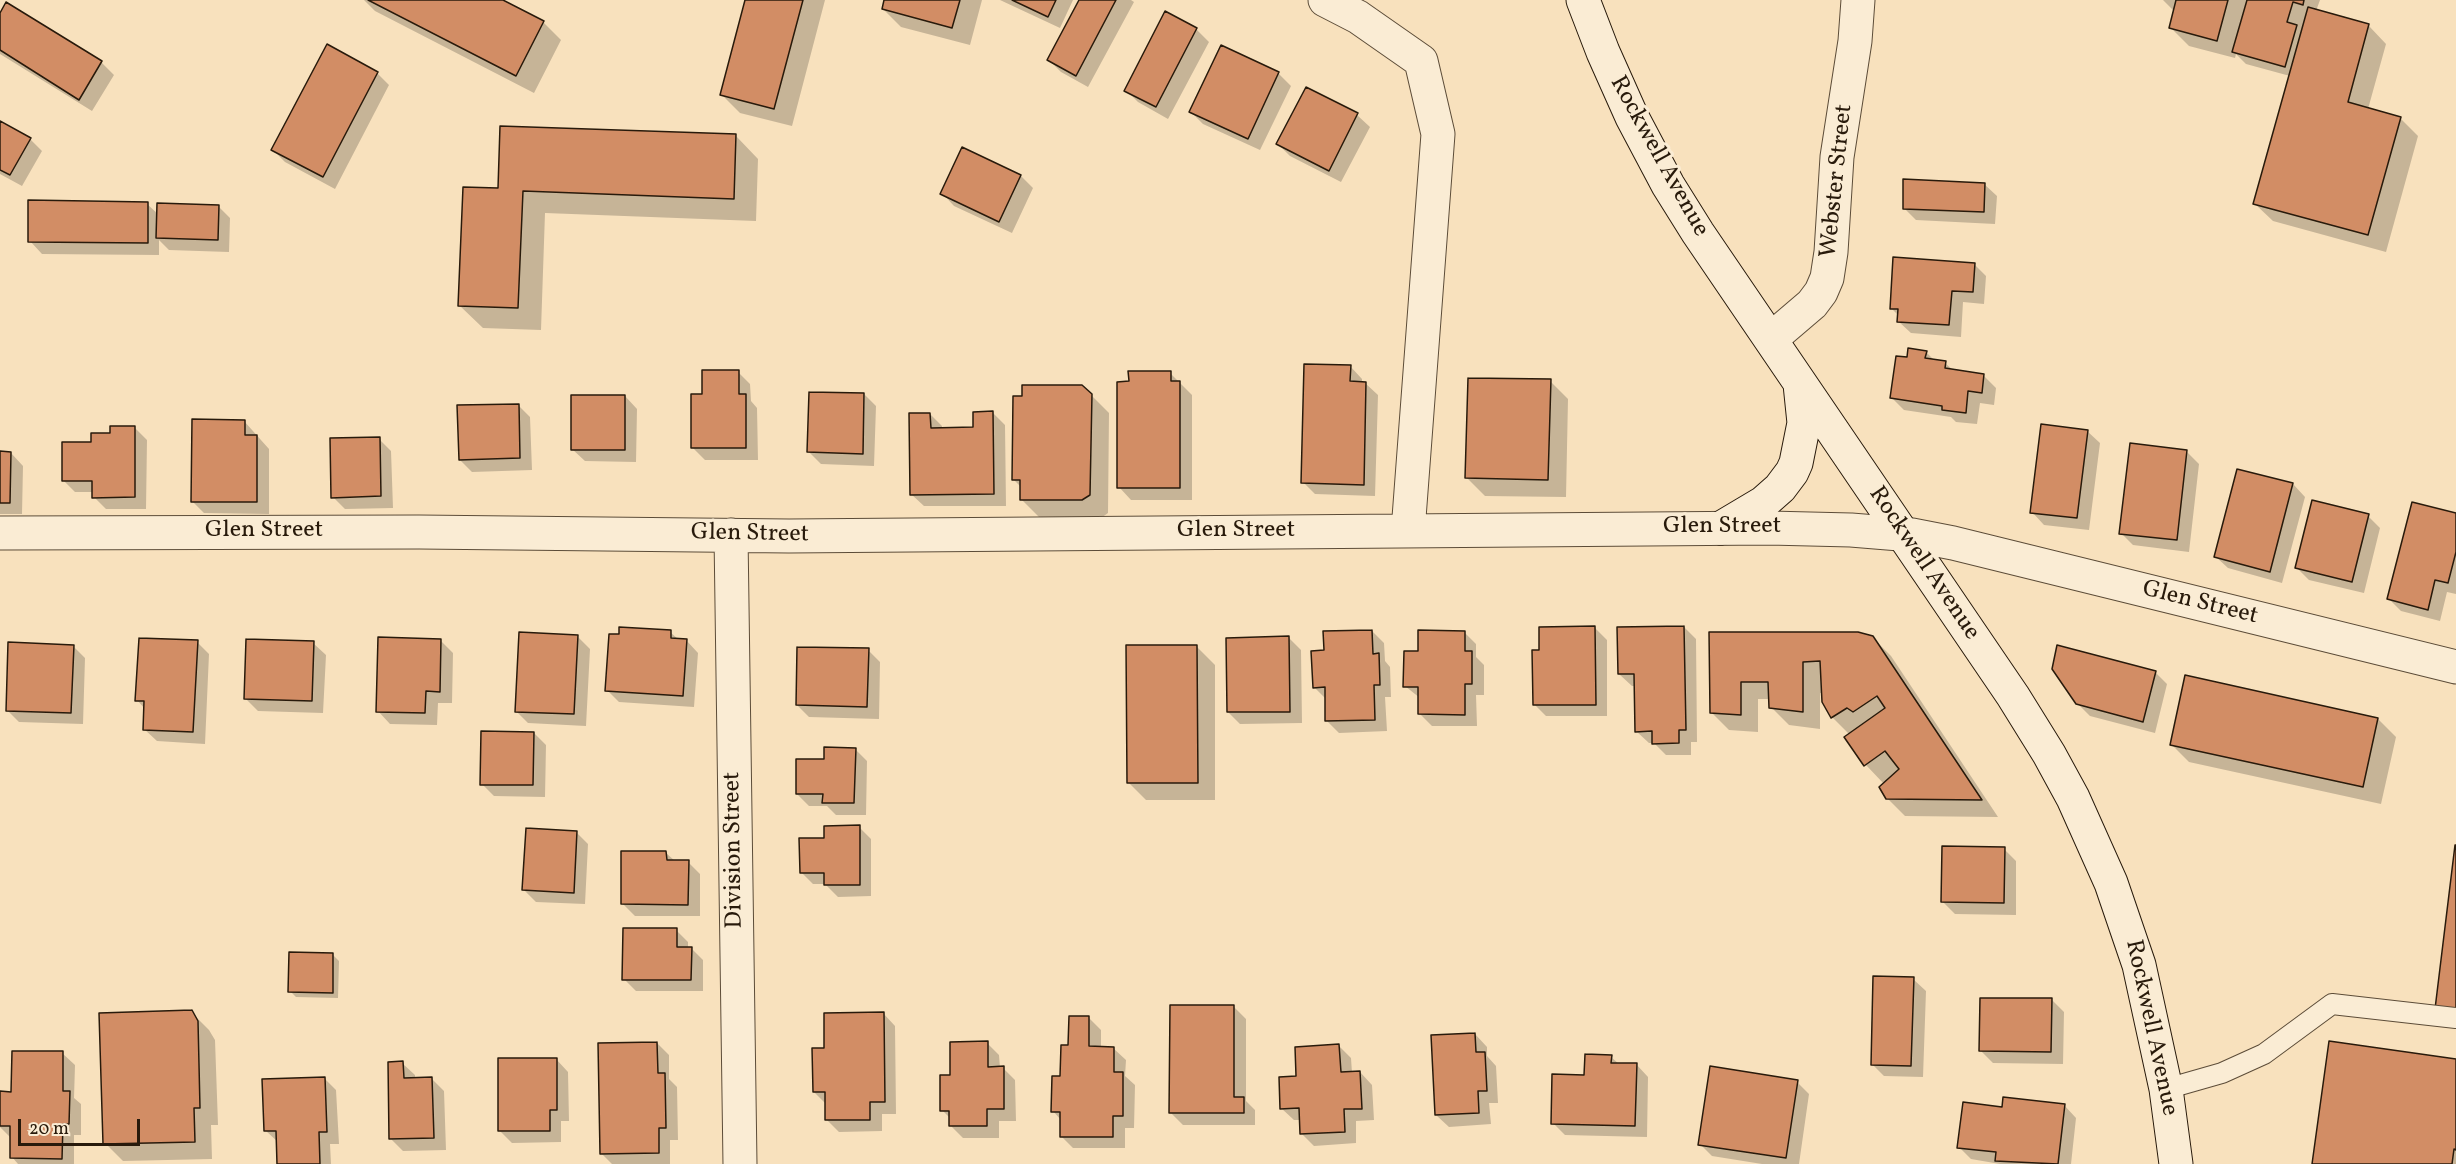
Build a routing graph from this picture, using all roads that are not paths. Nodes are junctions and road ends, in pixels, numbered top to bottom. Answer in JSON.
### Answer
{"nodes":[{"id":1,"x":1324,"y":0,"type":"edge"},
{"id":2,"x":1583,"y":0,"type":"edge"},
{"id":3,"x":1858,"y":0,"type":"edge"},
{"id":4,"x":1771,"y":339,"type":"junction"},
{"id":5,"x":1800,"y":383,"type":"junction"},
{"id":6,"x":1721,"y":528,"type":"junction"},
{"id":7,"x":1408,"y":531,"type":"junction"},
{"id":8,"x":0,"y":533,"type":"edge"},
{"id":9,"x":1903,"y":534,"type":"junction"},
{"id":10,"x":731,"y":535,"type":"junction"},
{"id":11,"x":2456,"y":667,"type":"edge"},
{"id":12,"x":2456,"y":1018,"type":"edge"},
{"id":13,"x":2166,"y":1089,"type":"junction"},
{"id":14,"x":740,"y":1164,"type":"edge"},
{"id":15,"x":2176,"y":1164,"type":"edge"}],
"edges":[{"from":1,"to":7,"type":"street"},
{"from":2,"to":4,"type":"street","name":"Rockwell Avenue"},
{"from":3,"to":4,"type":"street","name":"Webster Street"},
{"from":4,"to":5,"type":"street","name":"Rockwell Avenue"},
{"from":5,"to":6,"type":"street"},
{"from":5,"to":9,"type":"street","name":"Rockwell Avenue"},
{"from":6,"to":7,"type":"street","name":"Glen Street"},
{"from":6,"to":9,"type":"street","name":"Glen Street"},
{"from":7,"to":10,"type":"street","name":"Glen Street"},
{"from":8,"to":10,"type":"street","name":"Glen Street"},
{"from":9,"to":11,"type":"street","name":"Glen Street"},
{"from":9,"to":13,"type":"street","name":"Rockwell Avenue"},
{"from":10,"to":14,"type":"street","name":"Division Street"},
{"from":12,"to":13,"type":"lane"},
{"from":13,"to":15,"type":"street","name":"Rockwell Avenue"}]}
